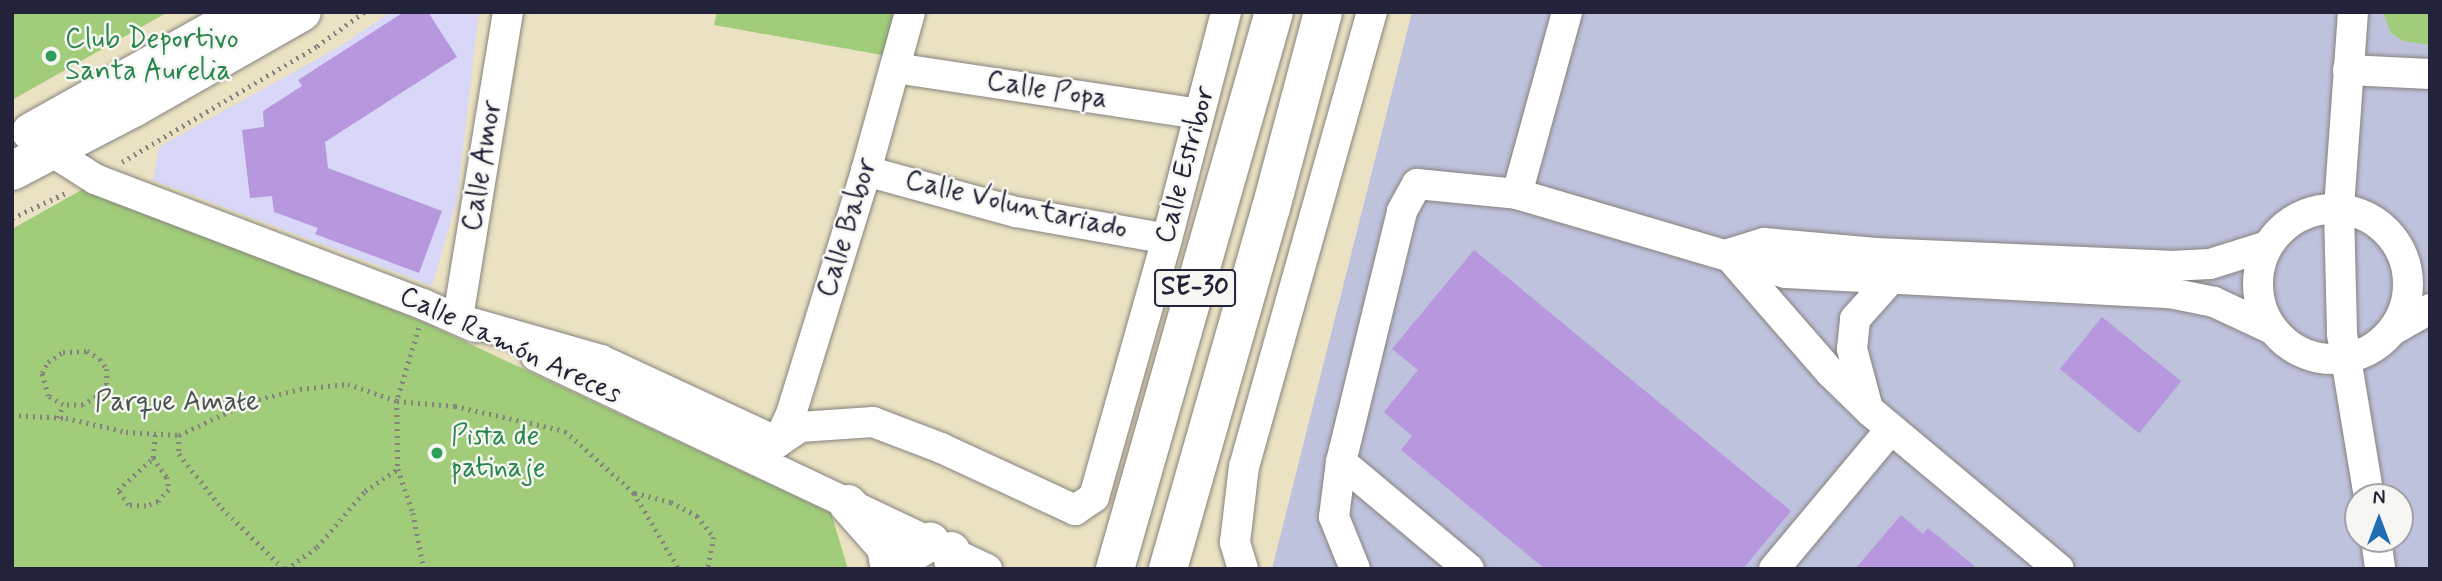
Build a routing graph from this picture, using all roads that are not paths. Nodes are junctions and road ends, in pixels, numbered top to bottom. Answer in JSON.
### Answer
{"nodes":[{"id":1,"x":246,"y":12,"type":"edge"},
{"id":2,"x":302,"y":12,"type":"edge"},
{"id":3,"x":509,"y":12,"type":"edge"},
{"id":4,"x":910,"y":12,"type":"edge"},
{"id":5,"x":1226,"y":12,"type":"edge"},
{"id":6,"x":1274,"y":12,"type":"edge"},
{"id":7,"x":1323,"y":12,"type":"edge"},
{"id":8,"x":1332,"y":12,"type":"edge"},
{"id":9,"x":1372,"y":12,"type":"edge"},
{"id":10,"x":1567,"y":12,"type":"edge"},
{"id":11,"x":2353,"y":12,"type":"edge"},
{"id":12,"x":895,"y":68,"type":"junction"},
{"id":13,"x":2348,"y":70,"type":"junction"},
{"id":14,"x":2430,"y":75,"type":"edge"},
{"id":15,"x":1199,"y":114,"type":"junction"},
{"id":16,"x":34,"y":141,"type":"edge"},
{"id":17,"x":2343,"y":156,"type":"junction"},
{"id":18,"x":12,"y":171,"type":"edge"},
{"id":19,"x":866,"y":172,"type":"junction"},
{"id":20,"x":1517,"y":194,"type":"junction"},
{"id":21,"x":1271,"y":208,"type":"junction"},
{"id":22,"x":2339,"y":209,"type":"junction"},
{"id":23,"x":2288,"y":223,"type":"junction"},
{"id":24,"x":2378,"y":223,"type":"junction"},
{"id":25,"x":1167,"y":239,"type":"junction"},
{"id":26,"x":2267,"y":246,"type":"junction"},
{"id":27,"x":2398,"y":246,"type":"junction"},
{"id":28,"x":1728,"y":254,"type":"junction"},
{"id":29,"x":2430,"y":263,"type":"edge"},
{"id":30,"x":1889,"y":281,"type":"junction"},
{"id":31,"x":2430,"y":309,"type":"edge"},
{"id":32,"x":458,"y":319,"type":"junction"},
{"id":33,"x":2388,"y":335,"type":"junction"},
{"id":34,"x":2282,"y":338,"type":"junction"},
{"id":35,"x":2346,"y":358,"type":"junction"},
{"id":36,"x":2355,"y":408,"type":"junction"},
{"id":37,"x":1880,"y":420,"type":"junction"},
{"id":38,"x":778,"y":442,"type":"junction"},
{"id":39,"x":1341,"y":462,"type":"junction"},
{"id":40,"x":2367,"y":483,"type":"edge"},
{"id":41,"x":848,"y":504,"type":"junction"},
{"id":42,"x":946,"y":554,"type":"edge"},
{"id":43,"x":1116,"y":566,"type":"edge"},
{"id":44,"x":890,"y":569,"type":"edge"},
{"id":45,"x":901,"y":569,"type":"edge"},
{"id":46,"x":987,"y":569,"type":"edge"},
{"id":47,"x":1168,"y":569,"type":"edge"},
{"id":48,"x":1243,"y":569,"type":"edge"},
{"id":49,"x":1355,"y":569,"type":"edge"},
{"id":50,"x":1469,"y":569,"type":"edge"},
{"id":51,"x":1774,"y":569,"type":"edge"},
{"id":52,"x":2059,"y":569,"type":"edge"}],
"edges":[{"from":1,"to":16,"type":"main road"},
{"from":2,"to":16,"type":"main road"},
{"from":3,"to":32,"type":"street","name":"Calle Amor"},
{"from":4,"to":12,"type":"street","name":"Calle Babor"},
{"from":5,"to":15,"type":"street","name":"Calle Estribor"},
{"from":6,"to":43,"type":"main road","number":"SE-30"},
{"from":7,"to":21,"type":"main road","number":"SE-30"},
{"from":8,"to":21,"type":"main road"},
{"from":9,"to":48,"type":"street"},
{"from":10,"to":20,"type":"street"},
{"from":11,"to":13,"type":"street"},
{"from":12,"to":15,"type":"street","name":"Calle Popa"},
{"from":12,"to":19,"type":"street","name":"Calle Babor"},
{"from":13,"to":14,"type":"street"},
{"from":13,"to":17,"type":"street"},
{"from":15,"to":25,"type":"street","name":"Calle Estribor"},
{"from":16,"to":18,"type":"main road"},
{"from":16,"to":32,"type":"street","name":"Calle Ramón Areces"},
{"from":17,"to":22,"type":"street"},
{"from":17,"to":23,"type":"street"},
{"from":17,"to":24,"type":"street"},
{"from":19,"to":25,"type":"street","name":"Calle Voluntariado"},
{"from":19,"to":38,"type":"street","name":"Calle Babor"},
{"from":20,"to":28,"type":"street"},
{"from":20,"to":39,"type":"street"},
{"from":21,"to":47,"type":"main road","number":"SE-30"},
{"from":22,"to":23,"type":"street"},
{"from":22,"to":24,"type":"street"},
{"from":22,"to":35,"type":"street"},
{"from":23,"to":26,"type":"street"},
{"from":24,"to":27,"type":"street"},
{"from":25,"to":38,"type":"street","name":"Calle Estribor"},
{"from":26,"to":28,"type":"street"},
{"from":26,"to":34,"type":"street"},
{"from":27,"to":29,"type":"street"},
{"from":27,"to":33,"type":"street"},
{"from":28,"to":30,"type":"street"},
{"from":28,"to":37,"type":"street"},
{"from":30,"to":34,"type":"street"},
{"from":30,"to":37,"type":"street"},
{"from":31,"to":33,"type":"street"},
{"from":32,"to":38,"type":"street"},
{"from":32,"to":41,"type":"street","name":"Calle Ramón Areces"},
{"from":33,"to":35,"type":"street"},
{"from":33,"to":36,"type":"street"},
{"from":34,"to":35,"type":"street"},
{"from":34,"to":36,"type":"street"},
{"from":35,"to":36,"type":"street"},
{"from":36,"to":40,"type":"street"},
{"from":37,"to":51,"type":"street"},
{"from":37,"to":52,"type":"street"},
{"from":39,"to":49,"type":"street"},
{"from":39,"to":50,"type":"street"},
{"from":41,"to":42,"type":"street","name":"Calle Ramón Areces"},
{"from":41,"to":44,"type":"main road"},
{"from":42,"to":45,"type":"main road"},
{"from":42,"to":46,"type":"street","name":"Calle Ramón Areces"}]}
